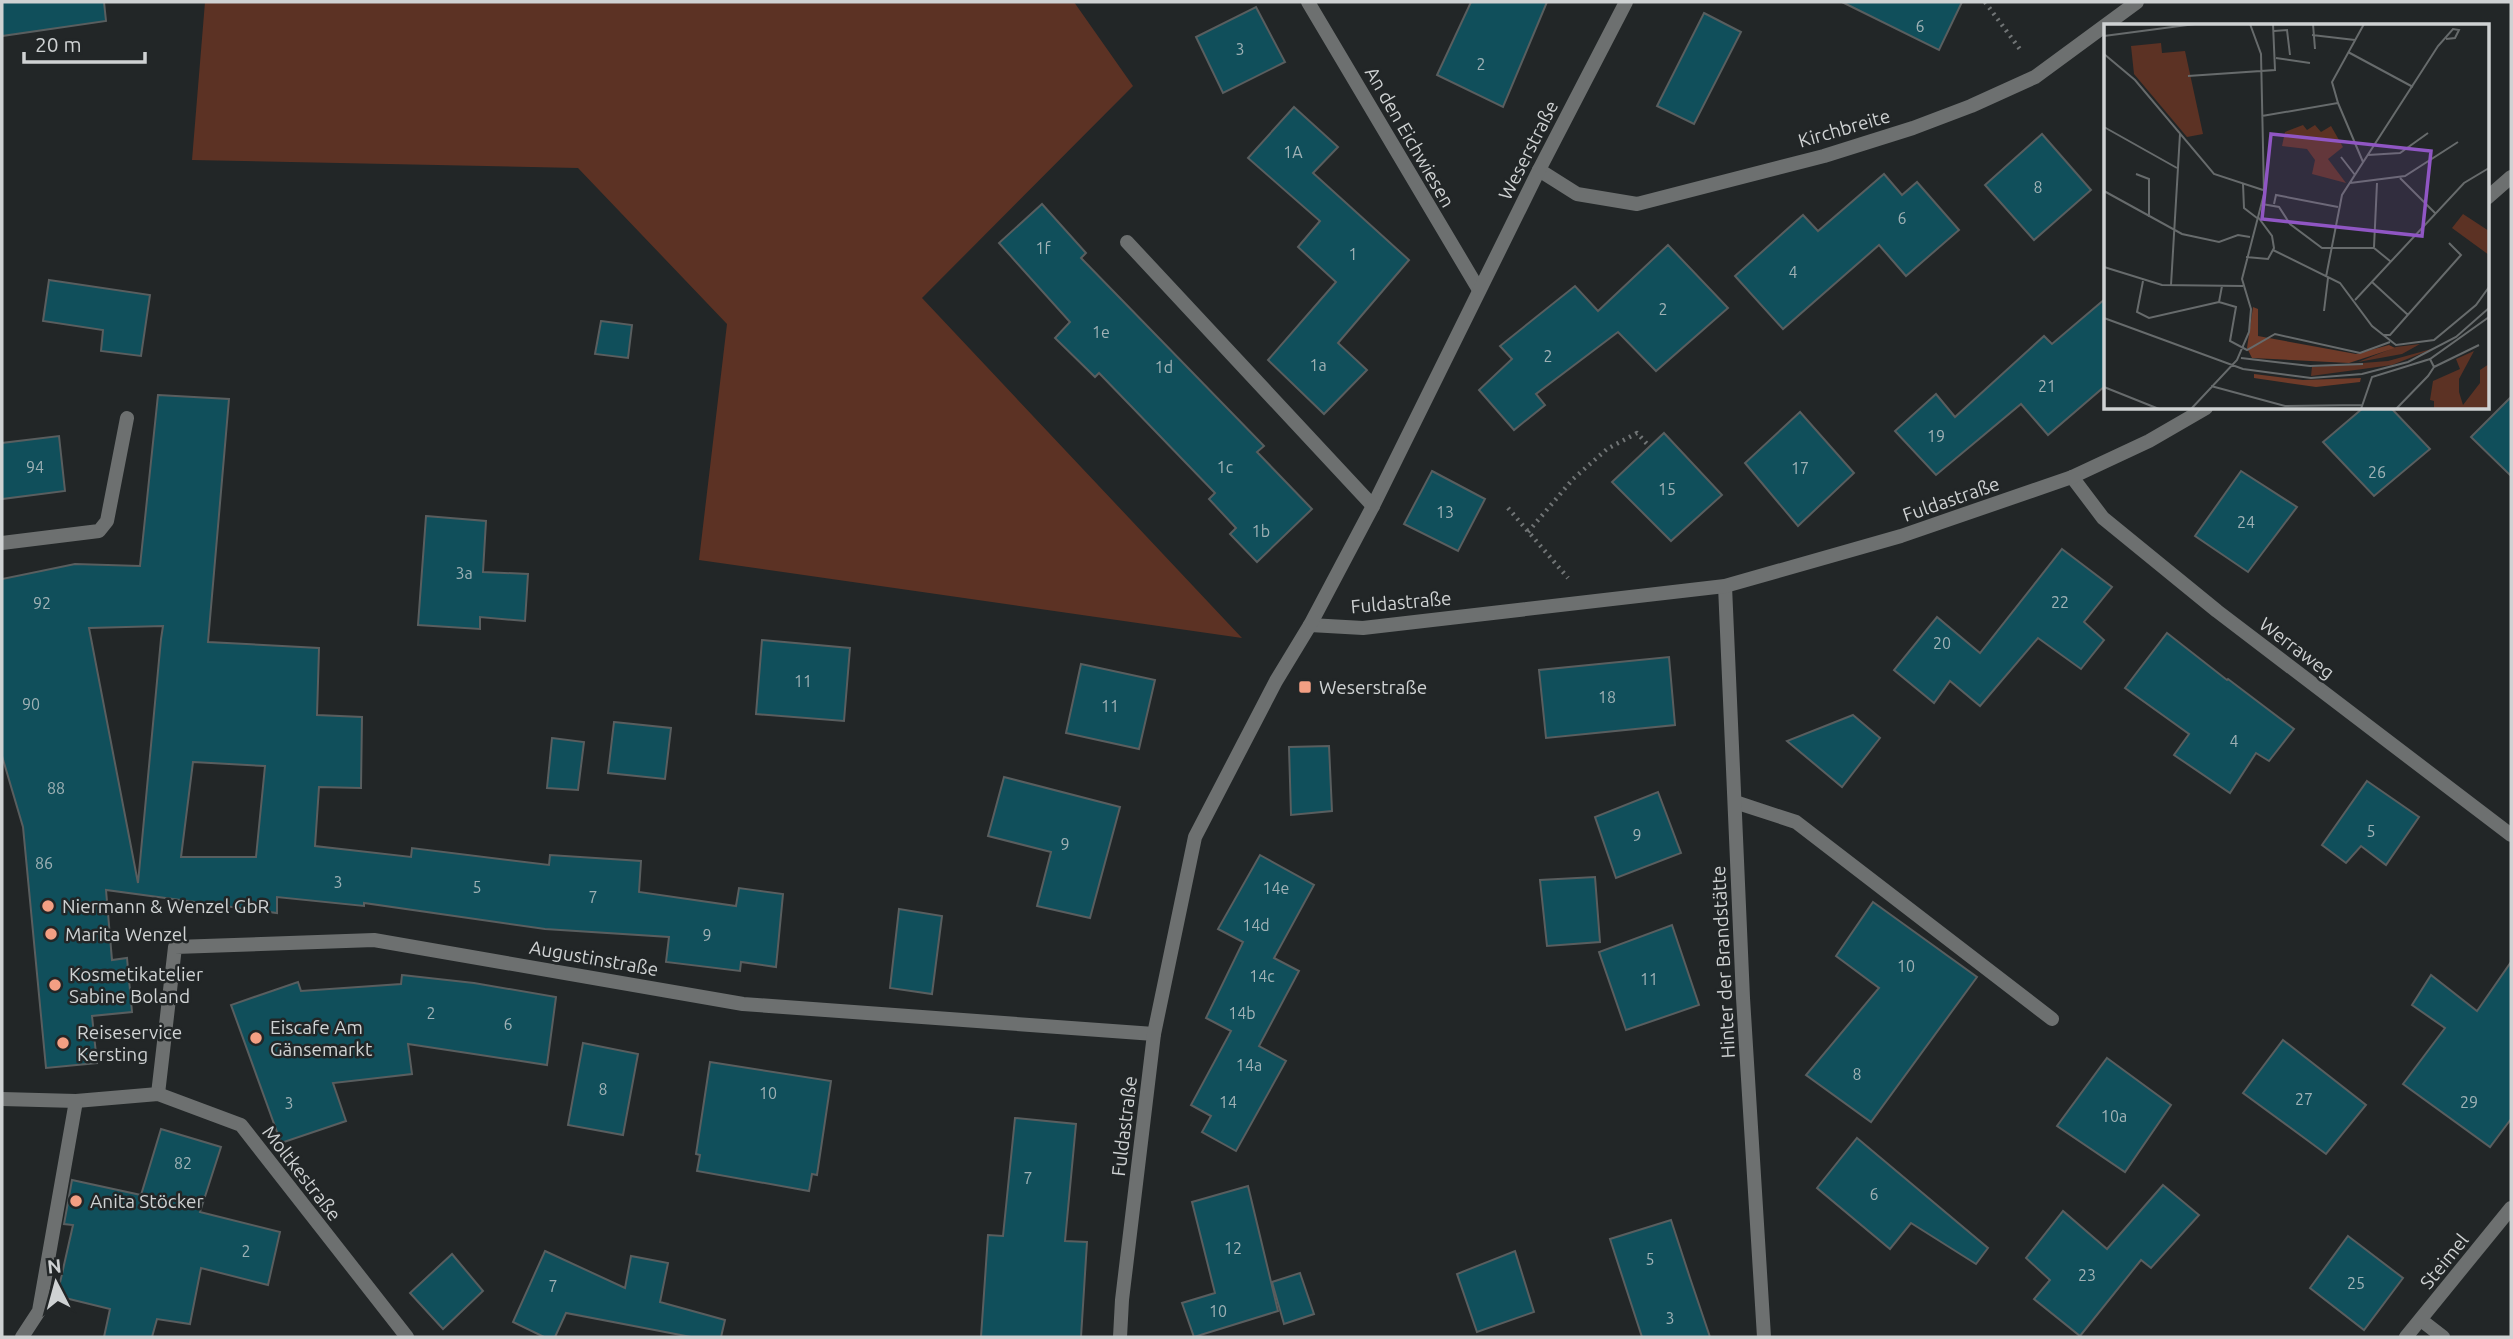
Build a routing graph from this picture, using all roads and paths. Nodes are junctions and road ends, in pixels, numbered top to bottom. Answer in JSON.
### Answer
{"nodes":[{"id":1,"x":1308,"y":2,"type":"edge"},
{"id":2,"x":1626,"y":2,"type":"edge"},
{"id":3,"x":1985,"y":2,"type":"edge"},
{"id":4,"x":2137,"y":2,"type":"edge"},
{"id":5,"x":2107,"y":24,"type":"edge"},
{"id":6,"x":2104,"y":26,"type":"edge"},
{"id":7,"x":2035,"y":77,"type":"junction"},
{"id":8,"x":1539,"y":170,"type":"junction"},
{"id":9,"x":2511,"y":177,"type":"edge"},
{"id":10,"x":2488,"y":197,"type":"edge"},
{"id":11,"x":1127,"y":242,"type":"dead end"},
{"id":12,"x":1479,"y":290,"type":"junction"},
{"id":13,"x":2203,"y":410,"type":"edge"},
{"id":14,"x":127,"y":418,"type":"dead end"},
{"id":15,"x":1649,"y":446,"type":"dead end"},
{"id":16,"x":2072,"y":477,"type":"junction"},
{"id":17,"x":1373,"y":506,"type":"junction"},
{"id":18,"x":1508,"y":508,"type":"dead end"},
{"id":19,"x":1528,"y":532,"type":"junction"},
{"id":20,"x":2,"y":543,"type":"edge"},
{"id":21,"x":1725,"y":586,"type":"junction"},
{"id":22,"x":1589,"y":602,"type":"junction"},
{"id":23,"x":1310,"y":625,"type":"junction"},
{"id":24,"x":1735,"y":802,"type":"junction"},
{"id":25,"x":2511,"y":835,"type":"edge"},
{"id":26,"x":2052,"y":1019,"type":"dead end"},
{"id":27,"x":1154,"y":1034,"type":"junction"},
{"id":28,"x":158,"y":1094,"type":"junction"},
{"id":29,"x":2,"y":1099,"type":"edge"},
{"id":30,"x":76,"y":1101,"type":"junction"},
{"id":31,"x":2511,"y":1208,"type":"edge"},
{"id":32,"x":2421,"y":1320,"type":"junction"},
{"id":33,"x":23,"y":1337,"type":"edge"},
{"id":34,"x":407,"y":1337,"type":"edge"},
{"id":35,"x":1120,"y":1337,"type":"edge"},
{"id":36,"x":1764,"y":1337,"type":"edge"},
{"id":37,"x":2406,"y":1337,"type":"edge"},
{"id":38,"x":2443,"y":1337,"type":"edge"}],
"edges":[{"from":1,"to":12,"type":"street","name":"An den Eichwiesen"},
{"from":2,"to":8,"type":"street","name":"Weserstraße"},
{"from":3,"to":7,"type":"path"},
{"from":4,"to":5,"type":"street","name":"Kirchbreite"},
{"from":6,"to":7,"type":"street","name":"Kirchbreite"},
{"from":7,"to":8,"type":"street","name":"Kirchbreite"},
{"from":8,"to":12,"type":"street","name":"Weserstraße"},
{"from":9,"to":10,"type":"street"},
{"from":11,"to":17,"type":"street"},
{"from":12,"to":17,"type":"street","name":"Weserstraße"},
{"from":13,"to":16,"type":"street","name":"Fuldastraße"},
{"from":14,"to":20,"type":"street"},
{"from":15,"to":19,"type":"path"},
{"from":16,"to":21,"type":"street","name":"Fuldastraße"},
{"from":16,"to":25,"type":"street","name":"Werraweg"},
{"from":17,"to":23,"type":"street","name":"Weserstraße"},
{"from":18,"to":19,"type":"path"},
{"from":19,"to":22,"type":"path"},
{"from":21,"to":22,"type":"street","name":"Fuldastraße"},
{"from":21,"to":24,"type":"street","name":"Hinter der Brandstätte"},
{"from":22,"to":23,"type":"street","name":"Fuldastraße"},
{"from":23,"to":27,"type":"street","name":"Fuldastraße"},
{"from":24,"to":26,"type":"street"},
{"from":24,"to":36,"type":"street","name":"Hinter der Brandstätte"},
{"from":27,"to":28,"type":"street","name":"Augustinstraße"},
{"from":27,"to":35,"type":"street","name":"Fuldastraße"},
{"from":28,"to":30,"type":"street","name":"Moltkestraße"},
{"from":28,"to":34,"type":"street","name":"Moltkestraße"},
{"from":29,"to":30,"type":"street","name":"Moltkestraße"},
{"from":30,"to":33,"type":"street"},
{"from":31,"to":32,"type":"street","name":"Steimel"},
{"from":32,"to":37,"type":"street","name":"Steimel"},
{"from":32,"to":38,"type":"street"}]}
